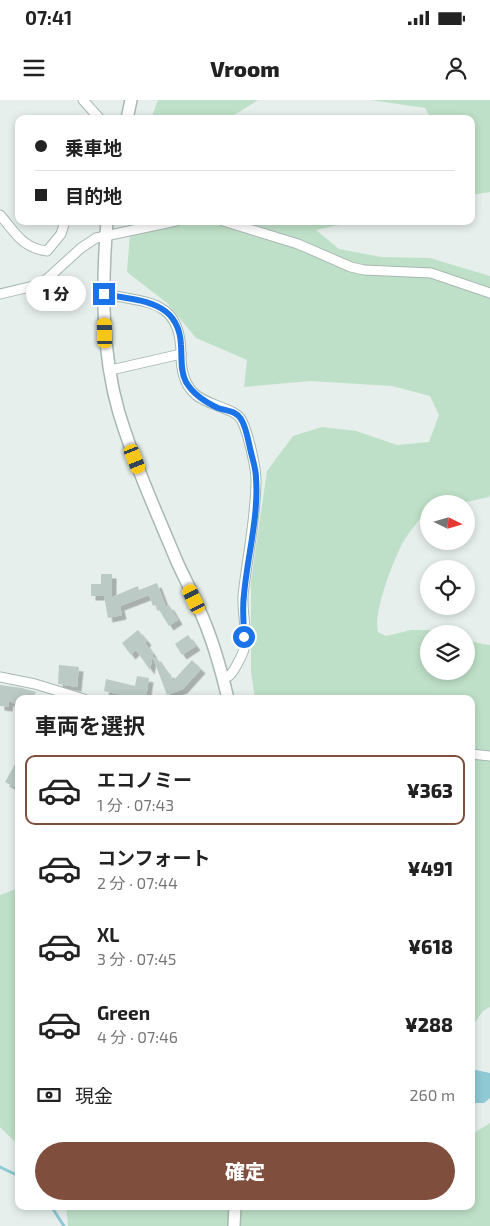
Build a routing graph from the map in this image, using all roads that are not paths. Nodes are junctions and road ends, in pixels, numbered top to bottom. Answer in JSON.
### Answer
{"nodes":[{"id":1,"x":83,"y":100,"type":"edge"},
{"id":2,"x":132,"y":100,"type":"edge"},
{"id":3,"x":96,"y":115,"type":"edge"},
{"id":4,"x":127,"y":115,"type":"edge"},
{"id":5,"x":0,"y":215,"type":"edge"},
{"id":6,"x":64,"y":225,"type":"edge"},
{"id":7,"x":107,"y":225,"type":"edge"},
{"id":8,"x":156,"y":225,"type":"edge"},
{"id":9,"x":237,"y":225,"type":"edge"},
{"id":10,"x":106,"y":235,"type":"junction"},
{"id":11,"x":490,"y":293,"type":"edge"},
{"id":12,"x":0,"y":294,"type":"edge"},
{"id":13,"x":104,"y":294,"type":"junction"},
{"id":14,"x":181,"y":354,"type":"junction"},
{"id":15,"x":111,"y":370,"type":"junction"},
{"id":16,"x":0,"y":677,"type":"edge"},
{"id":17,"x":223,"y":679,"type":"junction"},
{"id":18,"x":71,"y":695,"type":"edge"},
{"id":19,"x":227,"y":695,"type":"edge"},
{"id":20,"x":475,"y":754,"type":"edge"},
{"id":21,"x":490,"y":756,"type":"edge"},
{"id":22,"x":235,"y":1210,"type":"edge"},
{"id":23,"x":234,"y":1226,"type":"edge"}],
"edges":[{"from":1,"to":3,"type":"street"},
{"from":2,"to":4,"type":"street"},
{"from":5,"to":6,"type":"street"},
{"from":7,"to":10,"type":"street"},
{"from":8,"to":10,"type":"street"},
{"from":9,"to":11,"type":"street"},
{"from":10,"to":12,"type":"street"},
{"from":10,"to":13,"type":"street"},
{"from":13,"to":14,"type":"street"},
{"from":13,"to":15,"type":"street"},
{"from":14,"to":15,"type":"street"},
{"from":14,"to":17,"type":"street"},
{"from":15,"to":17,"type":"street"},
{"from":16,"to":18,"type":"street"},
{"from":17,"to":19,"type":"street"},
{"from":20,"to":21,"type":"street"},
{"from":22,"to":23,"type":"street"}]}
